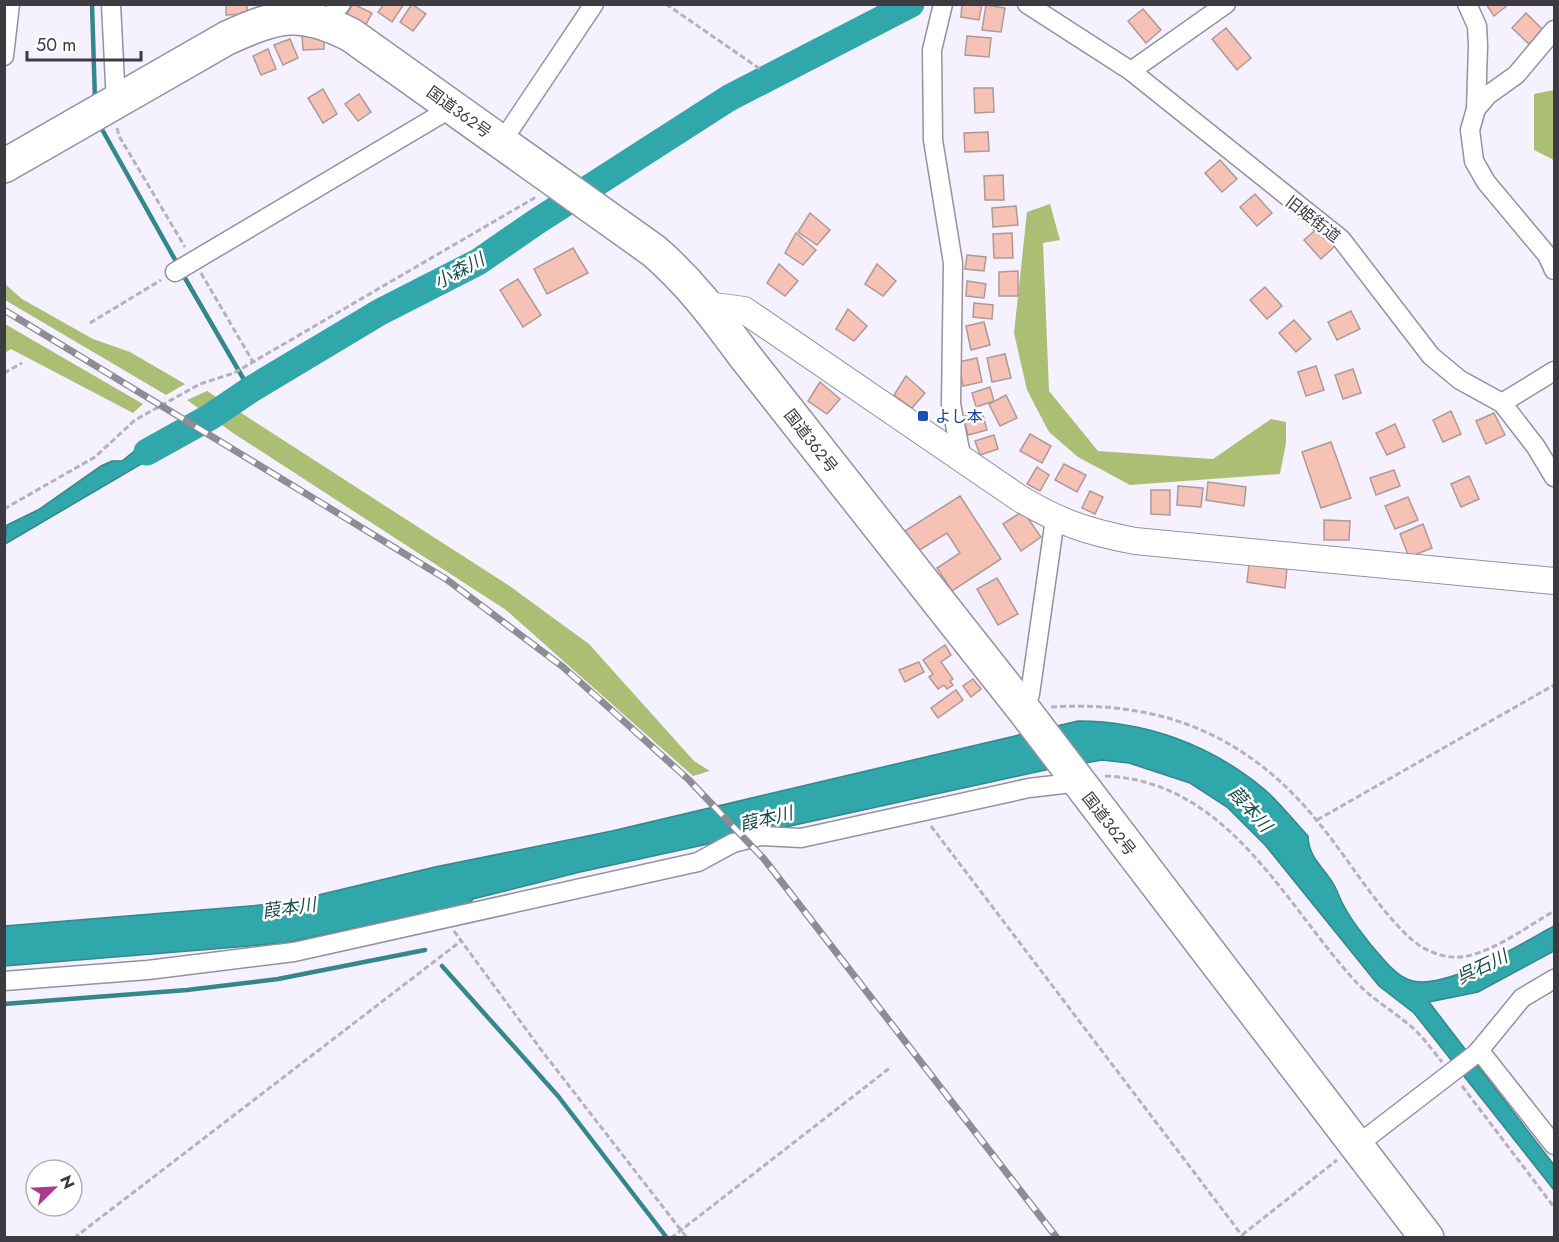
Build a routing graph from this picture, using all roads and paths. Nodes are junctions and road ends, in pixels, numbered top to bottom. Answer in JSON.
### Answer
{"nodes":[{"id":1,"x":10,"y":4,"type":"edge"},
{"id":2,"x":111,"y":4,"type":"edge"},
{"id":3,"x":594,"y":4,"type":"edge"},
{"id":4,"x":666,"y":4,"type":"edge"},
{"id":5,"x":943,"y":4,"type":"edge"},
{"id":6,"x":1027,"y":4,"type":"edge"},
{"id":7,"x":1226,"y":4,"type":"edge"},
{"id":8,"x":1467,"y":4,"type":"edge"},
{"id":9,"x":333,"y":13,"type":"edge"},
{"id":10,"x":1554,"y":30,"type":"edge"},
{"id":11,"x":4,"y":56,"type":"edge"},
{"id":12,"x":760,"y":69,"type":"dead end"},
{"id":13,"x":1131,"y":71,"type":"junction"},
{"id":14,"x":453,"y":107,"type":"junction"},
{"id":15,"x":107,"y":108,"type":"junction"},
{"id":16,"x":1476,"y":109,"type":"junction"},
{"id":17,"x":501,"y":143,"type":"junction"},
{"id":18,"x":4,"y":166,"type":"edge"},
{"id":19,"x":553,"y":189,"type":"junction"},
{"id":20,"x":185,"y":265,"type":"junction"},
{"id":21,"x":1554,"y":270,"type":"edge"},
{"id":22,"x":707,"y":305,"type":"junction"},
{"id":23,"x":90,"y":322,"type":"dead end"},
{"id":24,"x":254,"y":362,"type":"junction"},
{"id":25,"x":22,"y":363,"type":"dead end"},
{"id":26,"x":1554,"y":371,"type":"edge"},
{"id":27,"x":4,"y":373,"type":"edge"},
{"id":28,"x":1502,"y":403,"type":"junction"},
{"id":29,"x":962,"y":460,"type":"junction"},
{"id":30,"x":1554,"y":477,"type":"edge"},
{"id":31,"x":4,"y":509,"type":"edge"},
{"id":32,"x":1055,"y":519,"type":"junction"},
{"id":33,"x":1554,"y":581,"type":"edge"},
{"id":34,"x":1554,"y":685,"type":"edge"},
{"id":35,"x":1027,"y":715,"type":"junction"},
{"id":36,"x":1080,"y":777,"type":"junction"},
{"id":37,"x":920,"y":812,"type":"junction"},
{"id":38,"x":1317,"y":820,"type":"junction"},
{"id":39,"x":1554,"y":911,"type":"edge"},
{"id":40,"x":446,"y":920,"type":"junction"},
{"id":41,"x":461,"y":941,"type":"junction"},
{"id":42,"x":1554,"y":979,"type":"edge"},
{"id":43,"x":4,"y":981,"type":"edge"},
{"id":44,"x":1478,"y":1051,"type":"junction"},
{"id":45,"x":891,"y":1067,"type":"dead end"},
{"id":46,"x":1451,"y":1072,"type":"junction"},
{"id":47,"x":1554,"y":1145,"type":"edge"},
{"id":48,"x":1356,"y":1146,"type":"junction"},
{"id":49,"x":1554,"y":1207,"type":"edge"},
{"id":50,"x":681,"y":1230,"type":"junction"},
{"id":51,"x":1243,"y":1236,"type":"edge"},
{"id":52,"x":74,"y":1238,"type":"edge"},
{"id":53,"x":671,"y":1238,"type":"edge"},
{"id":54,"x":687,"y":1238,"type":"edge"},
{"id":55,"x":1426,"y":1238,"type":"edge"}],
"edges":[{"from":1,"to":11,"type":"street"},
{"from":2,"to":15,"type":"street"},
{"from":3,"to":17,"type":"street"},
{"from":4,"to":12,"type":"path"},
{"from":5,"to":29,"type":"street"},
{"from":6,"to":13,"type":"street","name":"旧姫街道"},
{"from":7,"to":13,"type":"street"},
{"from":8,"to":16,"type":"street"},
{"from":9,"to":14,"type":"highway","name":"国道362号"},
{"from":9,"to":15,"type":"highway","name":"国道362号"},
{"from":10,"to":16,"type":"street"},
{"from":13,"to":28,"type":"street","name":"旧姫街道"},
{"from":14,"to":17,"type":"highway","name":"国道362号"},
{"from":14,"to":20,"type":"street"},
{"from":15,"to":18,"type":"highway","name":"国道362号"},
{"from":15,"to":20,"type":"path"},
{"from":16,"to":21,"type":"street"},
{"from":17,"to":19,"type":"highway","name":"国道362号"},
{"from":19,"to":22,"type":"highway","name":"国道362号"},
{"from":19,"to":24,"type":"path"},
{"from":20,"to":23,"type":"path"},
{"from":20,"to":24,"type":"path"},
{"from":22,"to":29,"type":"street"},
{"from":22,"to":35,"type":"highway","name":"国道362号"},
{"from":24,"to":31,"type":"path"},
{"from":25,"to":27,"type":"path"},
{"from":26,"to":28,"type":"street"},
{"from":28,"to":30,"type":"street","name":"旧姫街道"},
{"from":29,"to":32,"type":"street"},
{"from":32,"to":33,"type":"street"},
{"from":32,"to":35,"type":"street"},
{"from":34,"to":38,"type":"path"},
{"from":35,"to":36,"type":"highway","name":"国道362号"},
{"from":35,"to":38,"type":"path"},
{"from":36,"to":37,"type":"street"},
{"from":36,"to":46,"type":"path"},
{"from":36,"to":48,"type":"highway","name":"国道362号"},
{"from":37,"to":40,"type":"street"},
{"from":37,"to":51,"type":"path"},
{"from":38,"to":39,"type":"path"},
{"from":40,"to":41,"type":"path"},
{"from":40,"to":43,"type":"street"},
{"from":41,"to":50,"type":"path"},
{"from":41,"to":52,"type":"path"},
{"from":42,"to":44,"type":"street"},
{"from":44,"to":46,"type":"street"},
{"from":44,"to":47,"type":"street"},
{"from":45,"to":50,"type":"path"},
{"from":46,"to":48,"type":"street"},
{"from":46,"to":49,"type":"path"},
{"from":48,"to":51,"type":"path"},
{"from":48,"to":55,"type":"highway","name":"国道362号"},
{"from":50,"to":53,"type":"path"},
{"from":50,"to":54,"type":"path"}]}
